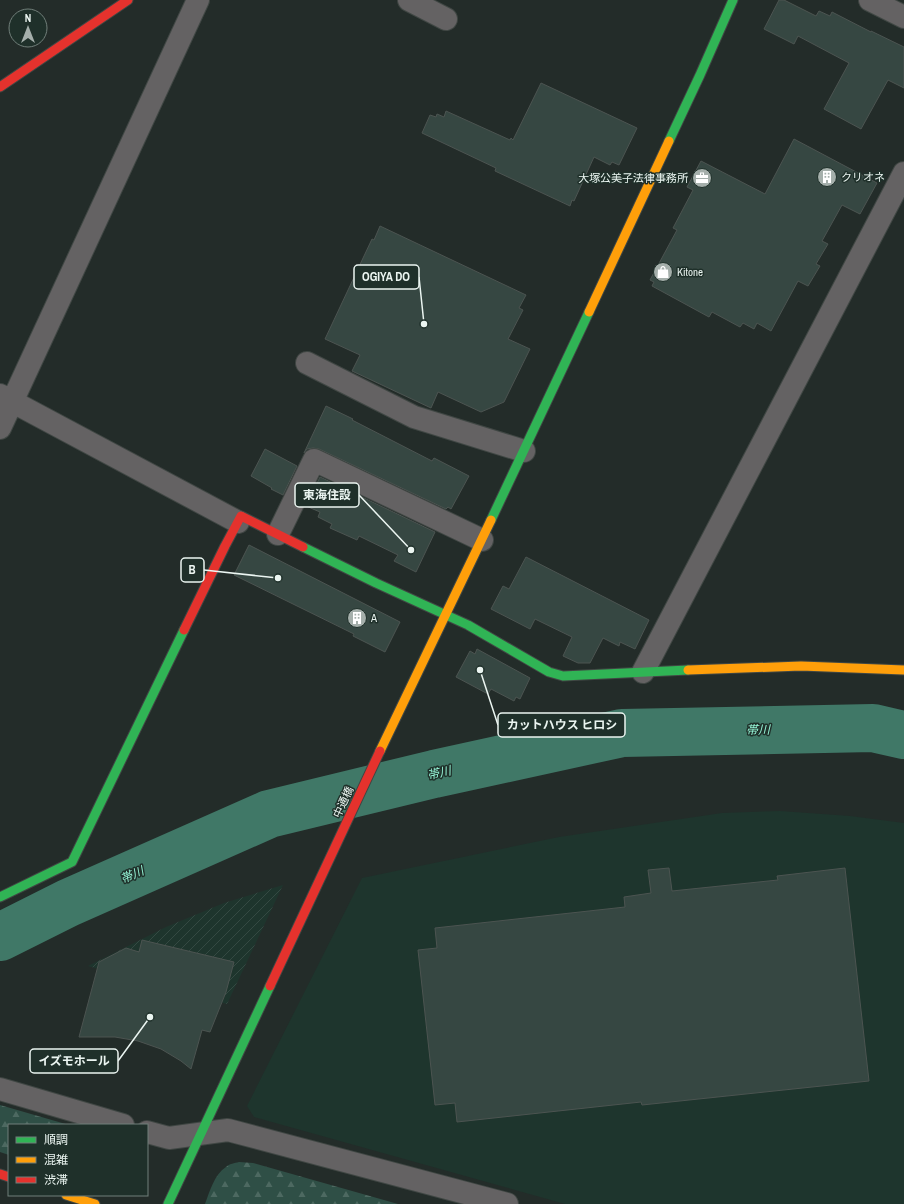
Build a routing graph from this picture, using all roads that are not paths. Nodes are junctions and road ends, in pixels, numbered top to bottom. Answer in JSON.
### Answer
{"nodes":[{"id":1,"x":128,"y":0,"type":"edge"},
{"id":2,"x":198,"y":0,"type":"edge"},
{"id":3,"x":408,"y":0,"type":"edge"},
{"id":4,"x":733,"y":0,"type":"edge"},
{"id":5,"x":870,"y":0,"type":"edge"},
{"id":6,"x":904,"y":17,"type":"edge"},
{"id":7,"x":446,"y":19,"type":"dead end"},
{"id":8,"x":0,"y":87,"type":"edge"},
{"id":9,"x":904,"y":172,"type":"edge"},
{"id":10,"x":307,"y":363,"type":"dead end"},
{"id":11,"x":6,"y":399,"type":"edge"},
{"id":12,"x":0,"y":428,"type":"edge"},
{"id":13,"x":524,"y":451,"type":"junction"},
{"id":14,"x":238,"y":522,"type":"junction"},
{"id":15,"x":278,"y":534,"type":"junction"},
{"id":16,"x":482,"y":540,"type":"junction"},
{"id":17,"x":446,"y":615,"type":"junction"},
{"id":18,"x":903,"y":668,"type":"edge"},
{"id":19,"x":643,"y":672,"type":"junction"},
{"id":20,"x":0,"y":897,"type":"edge"},
{"id":21,"x":0,"y":1089,"type":"edge"},
{"id":22,"x":120,"y":1124,"type":"edge"},
{"id":23,"x":148,"y":1132,"type":"edge"},
{"id":24,"x":200,"y":1134,"type":"junction"},
{"id":25,"x":69,"y":1196,"type":"edge"},
{"id":26,"x":95,"y":1204,"type":"edge"},
{"id":27,"x":168,"y":1204,"type":"edge"},
{"id":28,"x":507,"y":1204,"type":"edge"}],
"edges":[{"from":1,"to":8,"type":"main road"},
{"from":2,"to":11,"type":"street"},
{"from":3,"to":7,"type":"street"},
{"from":4,"to":13,"type":"main road","name":"中通橋"},
{"from":5,"to":6,"type":"street"},
{"from":9,"to":19,"type":"street"},
{"from":10,"to":13,"type":"street"},
{"from":11,"to":12,"type":"street"},
{"from":11,"to":14,"type":"street"},
{"from":13,"to":16,"type":"main road","name":"中通橋"},
{"from":14,"to":15,"type":"main road"},
{"from":14,"to":20,"type":"main road"},
{"from":15,"to":16,"type":"street"},
{"from":15,"to":17,"type":"main road"},
{"from":16,"to":17,"type":"main road","name":"中通橋"},
{"from":17,"to":19,"type":"main road"},
{"from":17,"to":24,"type":"main road","name":"中通橋"},
{"from":18,"to":19,"type":"main road"},
{"from":21,"to":22,"type":"street"},
{"from":23,"to":24,"type":"street"},
{"from":24,"to":27,"type":"main road","name":"中通橋"},
{"from":24,"to":28,"type":"street"},
{"from":25,"to":26,"type":"main road"}]}
